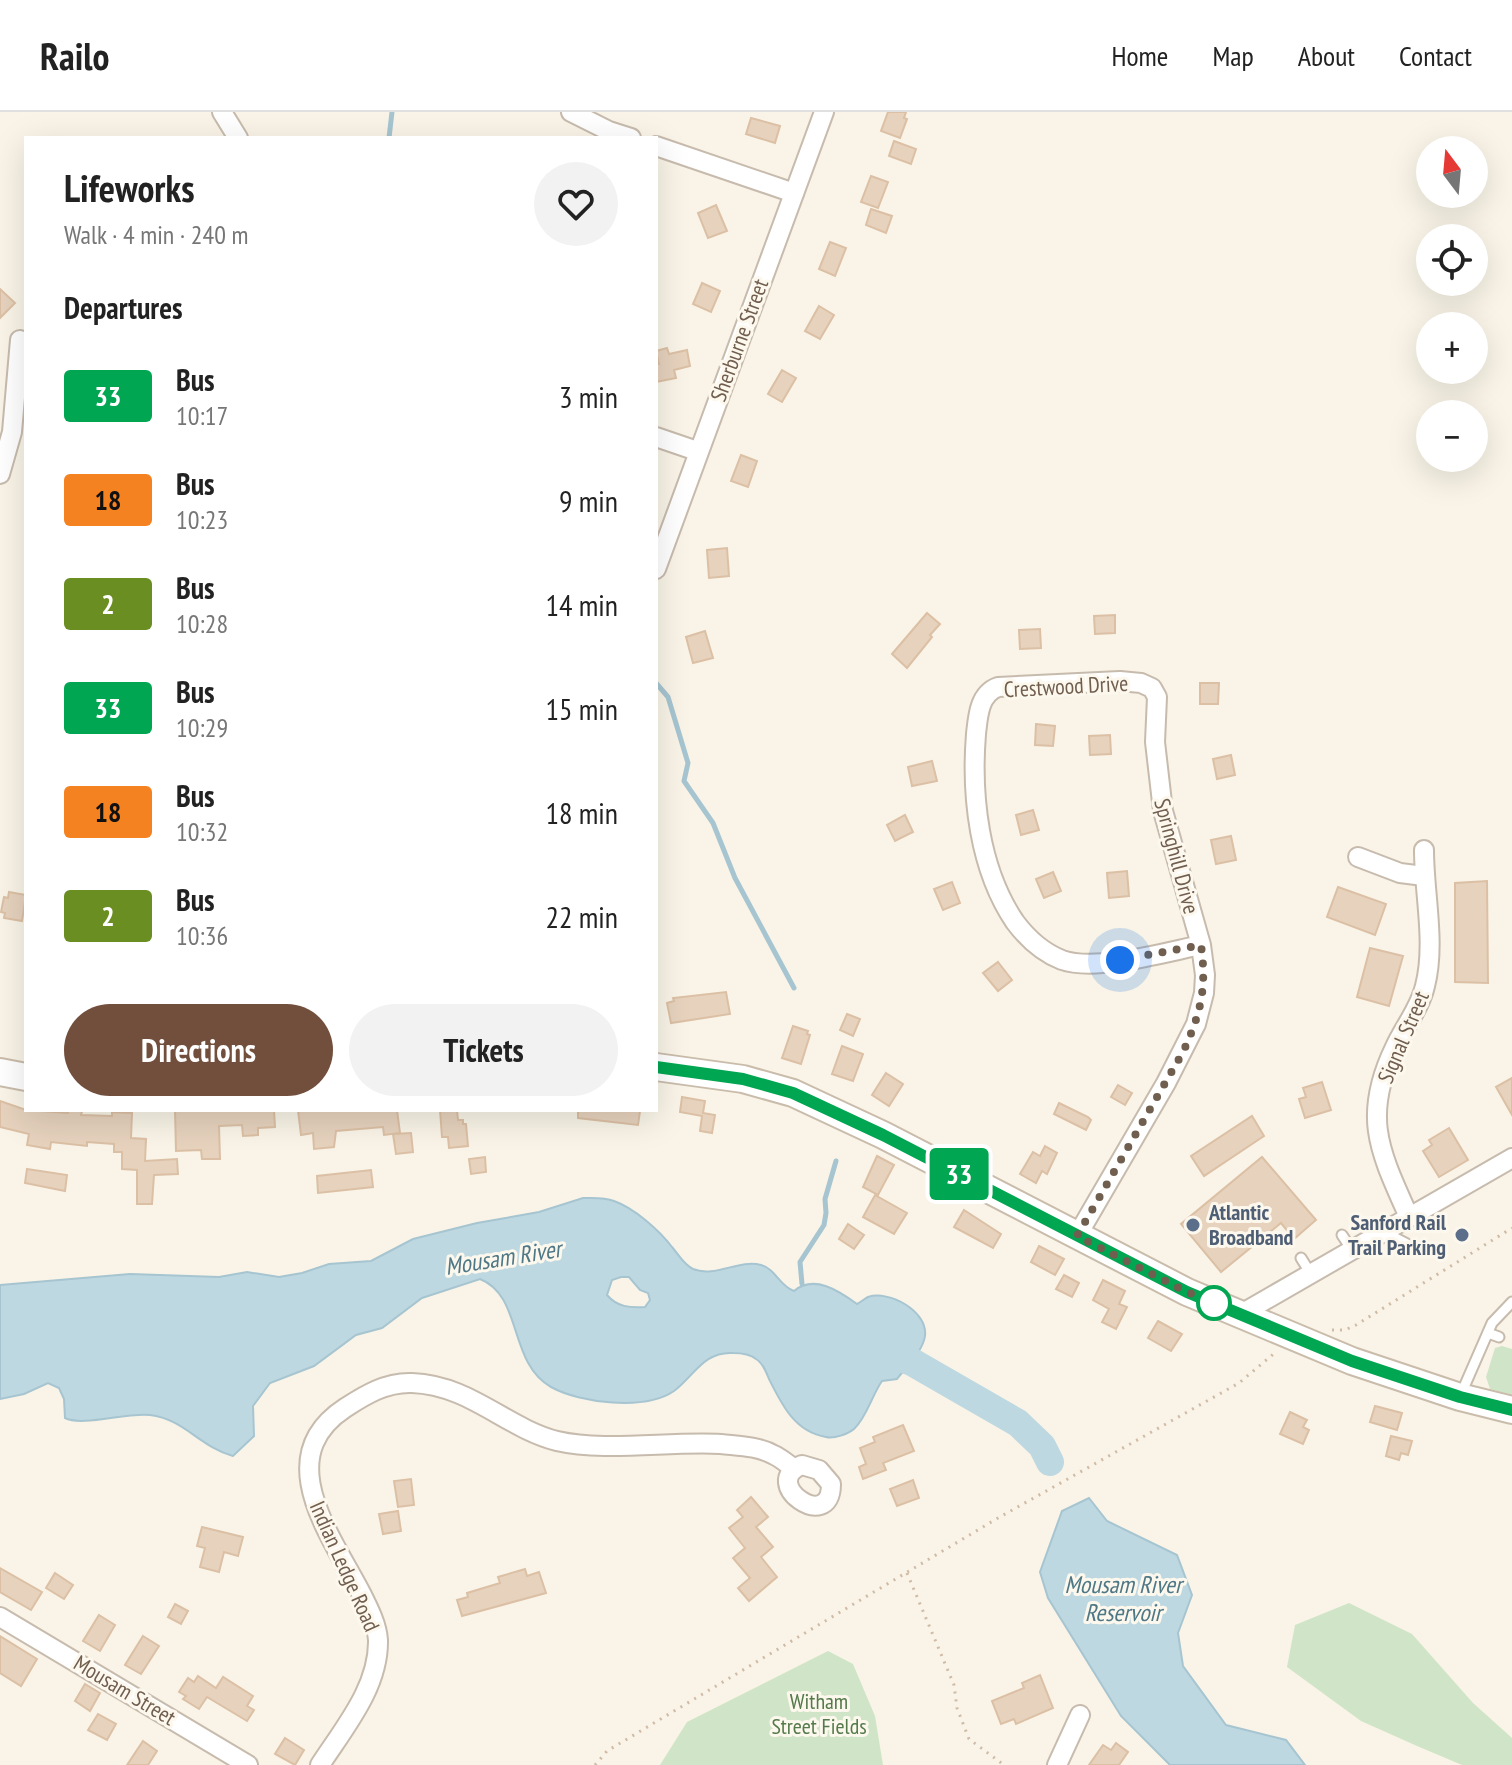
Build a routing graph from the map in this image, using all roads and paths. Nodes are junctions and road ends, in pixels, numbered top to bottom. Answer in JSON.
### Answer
{"nodes":[{"id":1,"x":222,"y":112,"type":"edge"},
{"id":2,"x":571,"y":112,"type":"edge"},
{"id":3,"x":824,"y":112,"type":"edge"},
{"id":4,"x":607,"y":134,"type":"edge"},
{"id":5,"x":237,"y":136,"type":"edge"},
{"id":6,"x":658,"y":147,"type":"edge"},
{"id":7,"x":794,"y":193,"type":"junction"},
{"id":8,"x":20,"y":340,"type":"dead end"},
{"id":9,"x":658,"y":438,"type":"edge"},
{"id":10,"x":697,"y":451,"type":"junction"},
{"id":11,"x":0,"y":474,"type":"edge"},
{"id":12,"x":658,"y":563,"type":"edge"},
{"id":13,"x":1149,"y":686,"type":"joint"},
{"id":14,"x":1424,"y":850,"type":"dead end"},
{"id":15,"x":1358,"y":857,"type":"dead end"},
{"id":16,"x":1424,"y":876,"type":"junction"},
{"id":17,"x":1201,"y":945,"type":"junction"},
{"id":18,"x":658,"y":1067,"type":"edge"},
{"id":19,"x":0,"y":1072,"type":"edge"},
{"id":20,"x":24,"y":1077,"type":"edge"},
{"id":21,"x":1512,"y":1158,"type":"edge"},
{"id":22,"x":1409,"y":1217,"type":"junction"},
{"id":23,"x":1512,"y":1228,"type":"edge"},
{"id":24,"x":1384,"y":1232,"type":"junction"},
{"id":25,"x":1077,"y":1236,"type":"junction"},
{"id":26,"x":1411,"y":1246,"type":"dead end"},
{"id":27,"x":1512,"y":1302,"type":"edge"},
{"id":28,"x":1241,"y":1314,"type":"junction"},
{"id":29,"x":1356,"y":1325,"type":"dead end"},
{"id":30,"x":1488,"y":1333,"type":"junction"},
{"id":31,"x":1499,"y":1337,"type":"dead end"},
{"id":32,"x":1239,"y":1383,"type":"dead end"},
{"id":33,"x":1460,"y":1397,"type":"junction"},
{"id":34,"x":1512,"y":1410,"type":"edge"},
{"id":35,"x":794,"y":1468,"type":"dead end"},
{"id":36,"x":907,"y":1573,"type":"junction"},
{"id":37,"x":0,"y":1617,"type":"edge"},
{"id":38,"x":1080,"y":1715,"type":"dead end"},
{"id":39,"x":248,"y":1765,"type":"edge"},
{"id":40,"x":320,"y":1765,"type":"edge"},
{"id":41,"x":595,"y":1765,"type":"edge"},
{"id":42,"x":1004,"y":1765,"type":"edge"},
{"id":43,"x":1057,"y":1765,"type":"edge"}],
"edges":[{"from":1,"to":5,"type":"street"},
{"from":2,"to":4,"type":"street"},
{"from":3,"to":7,"type":"street","name":"Sherburne Street"},
{"from":6,"to":7,"type":"street"},
{"from":7,"to":10,"type":"street","name":"Sherburne Street"},
{"from":8,"to":11,"type":"street"},
{"from":9,"to":10,"type":"street"},
{"from":10,"to":12,"type":"street","name":"Sherburne Street"},
{"from":13,"to":17,"type":"street","name":"Springhill Drive"},
{"from":13,"to":17,"type":"street","name":"Crestwood Drive"},
{"from":14,"to":16,"type":"street","name":"Signal Street"},
{"from":15,"to":16,"type":"street"},
{"from":16,"to":22,"type":"street","name":"Signal Street"},
{"from":17,"to":25,"type":"street","name":"Springhill Drive"},
{"from":18,"to":25,"type":"main road"},
{"from":19,"to":20,"type":"main road"},
{"from":21,"to":22,"type":"street"},
{"from":22,"to":24,"type":"street"},
{"from":23,"to":29,"type":"path"},
{"from":24,"to":26,"type":"lane"},
{"from":24,"to":28,"type":"street"},
{"from":25,"to":28,"type":"main road"},
{"from":27,"to":30,"type":"lane"},
{"from":28,"to":33,"type":"main road"},
{"from":30,"to":31,"type":"lane"},
{"from":30,"to":33,"type":"lane"},
{"from":32,"to":36,"type":"path"},
{"from":33,"to":34,"type":"main road"},
{"from":35,"to":40,"type":"street","name":"Indian Ledge Road"},
{"from":36,"to":41,"type":"path"},
{"from":36,"to":42,"type":"path"},
{"from":37,"to":39,"type":"street","name":"Mousam Street"},
{"from":38,"to":43,"type":"street"}]}
